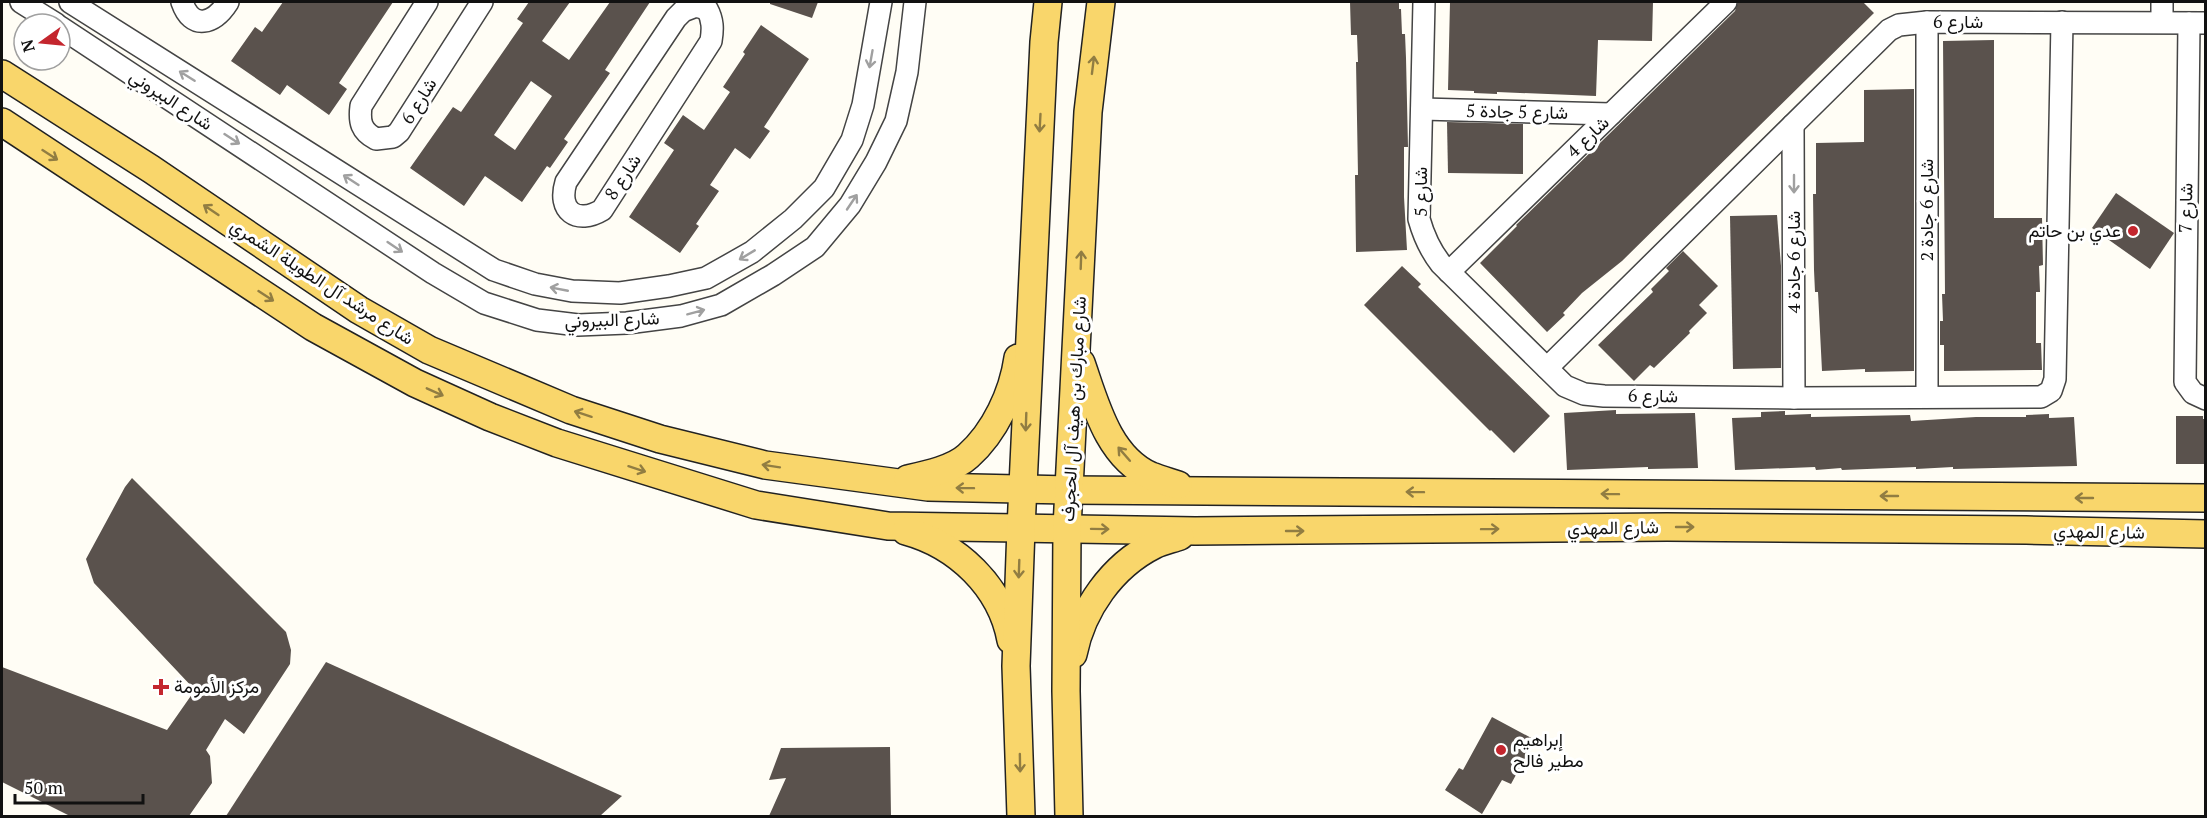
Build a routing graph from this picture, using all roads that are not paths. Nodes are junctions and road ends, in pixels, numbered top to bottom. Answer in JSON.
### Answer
{"nodes":[{"id":1,"x":21,"y":2,"type":"edge"},
{"id":2,"x":70,"y":2,"type":"edge"},
{"id":3,"x":182,"y":2,"type":"edge"},
{"id":4,"x":228,"y":2,"type":"edge"},
{"id":5,"x":427,"y":2,"type":"edge"},
{"id":6,"x":482,"y":2,"type":"edge"},
{"id":7,"x":881,"y":2,"type":"edge"},
{"id":8,"x":915,"y":2,"type":"edge"},
{"id":9,"x":1048,"y":2,"type":"edge"},
{"id":10,"x":1101,"y":2,"type":"edge"},
{"id":11,"x":1425,"y":2,"type":"edge"},
{"id":12,"x":1726,"y":2,"type":"edge"},
{"id":13,"x":709,"y":5,"type":"edge"},
{"id":14,"x":37,"y":12,"type":"edge"},
{"id":15,"x":2130,"y":12,"type":"edge"},
{"id":16,"x":2162,"y":12,"type":"edge"},
{"id":17,"x":1927,"y":22,"type":"junction"},
{"id":18,"x":2061,"y":22,"type":"junction"},
{"id":19,"x":2197,"y":23,"type":"edge"},
{"id":20,"x":117,"y":31,"type":"junction"},
{"id":21,"x":72,"y":35,"type":"edge"},
{"id":22,"x":145,"y":49,"type":"junction"},
{"id":23,"x":101,"y":54,"type":"junction"},
{"id":24,"x":129,"y":72,"type":"junction"},
{"id":25,"x":2,"y":74,"type":"edge"},
{"id":26,"x":1422,"y":109,"type":"junction"},
{"id":27,"x":1611,"y":114,"type":"junction"},
{"id":28,"x":2,"y":122,"type":"edge"},
{"id":29,"x":1793,"y":125,"type":"junction"},
{"id":30,"x":117,"y":198,"type":"junction"},
{"id":31,"x":268,"y":249,"type":"junction"},
{"id":32,"x":1033,"y":267,"type":"junction"},
{"id":33,"x":1449,"y":272,"type":"junction"},
{"id":34,"x":1077,"y":354,"type":"junction"},
{"id":35,"x":1548,"y":369,"type":"junction"},
{"id":36,"x":1794,"y":398,"type":"junction"},
{"id":37,"x":1927,"y":398,"type":"junction"},
{"id":38,"x":2205,"y":399,"type":"edge"},
{"id":39,"x":892,"y":483,"type":"junction"},
{"id":40,"x":1023,"y":489,"type":"junction"},
{"id":41,"x":1069,"y":490,"type":"junction"},
{"id":42,"x":1193,"y":490,"type":"junction"},
{"id":43,"x":2037,"y":498,"type":"junction"},
{"id":44,"x":2146,"y":498,"type":"junction"},
{"id":45,"x":2205,"y":498,"type":"edge"},
{"id":46,"x":888,"y":526,"type":"junction"},
{"id":47,"x":1021,"y":528,"type":"junction"},
{"id":48,"x":1067,"y":528,"type":"junction"},
{"id":49,"x":1999,"y":530,"type":"junction"},
{"id":50,"x":1195,"y":531,"type":"junction"},
{"id":51,"x":2112,"y":532,"type":"junction"},
{"id":52,"x":2205,"y":534,"type":"edge"},
{"id":53,"x":1016,"y":666,"type":"junction"},
{"id":54,"x":1066,"y":691,"type":"junction"},
{"id":55,"x":1021,"y":816,"type":"edge"},
{"id":56,"x":1069,"y":816,"type":"edge"}],
"edges":[{"from":1,"to":14,"type":"street"},
{"from":2,"to":20,"type":"street","name":"شارع البيروني"},
{"from":3,"to":4,"type":"street"},
{"from":5,"to":6,"type":"street","name":"شارع 6"},
{"from":7,"to":22,"type":"street","name":"شارع البيروني","one_way":true},
{"from":24,"to":8,"type":"street","name":"شارع البيروني","one_way":true},
{"from":9,"to":32,"type":"main road","one_way":true},
{"from":34,"to":10,"type":"main road","name":"شارع مبارك بن هيف آل الحجرف","one_way":true},
{"from":11,"to":26,"type":"street","name":"شارع 5"},
{"from":12,"to":27,"type":"street","name":"شارع 4"},
{"from":13,"to":13,"type":"street","name":"شارع 8"},
{"from":15,"to":16,"type":"street","name":"شارع 6"},
{"from":15,"to":18,"type":"street","name":"شارع 6"},
{"from":16,"to":19,"type":"street","name":"شارع 6"},
{"from":17,"to":18,"type":"street","name":"شارع 6"},
{"from":17,"to":29,"type":"street","name":"شارع 6"},
{"from":17,"to":37,"type":"street","name":"شارع 6 جادة 2"},
{"from":18,"to":37,"type":"street","name":"شارع 6"},
{"from":19,"to":38,"type":"street","name":"شارع 7"},
{"from":20,"to":22,"type":"street","name":"شارع البيروني"},
{"from":20,"to":23,"type":"street"},
{"from":21,"to":23,"type":"street","name":"شارع البيروني"},
{"from":22,"to":24,"type":"street"},
{"from":23,"to":24,"type":"street","name":"شارع البيروني"},
{"from":31,"to":25,"type":"main road","name":"شارع مرشد آل الطويلة الشمري","one_way":true},
{"from":26,"to":27,"type":"street","name":"شارع 5 جادة 5"},
{"from":26,"to":33,"type":"street","name":"شارع 5"},
{"from":27,"to":33,"type":"street","name":"شارع 4"},
{"from":28,"to":30,"type":"main road","name":"شارع مرشد آل الطويلة الشمري","one_way":true},
{"from":29,"to":35,"type":"street","name":"شارع 6"},
{"from":29,"to":36,"type":"street","name":"شارع 6 جادة 4","one_way":true},
{"from":30,"to":31,"type":"main road"},
{"from":30,"to":46,"type":"main road","name":"شارع مرشد آل الطويلة الشمري","one_way":true},
{"from":39,"to":31,"type":"main road","name":"شارع مرشد آل الطويلة الشمري","one_way":true},
{"from":32,"to":39,"type":"main road"},
{"from":32,"to":40,"type":"main road","one_way":true},
{"from":33,"to":35,"type":"street","name":"شارع 5"},
{"from":34,"to":41,"type":"main road","name":"شارع مبارك بن هيف آل الحجرف"},
{"from":42,"to":34,"type":"main road","one_way":true},
{"from":35,"to":36,"type":"street","name":"شارع 6"},
{"from":36,"to":37,"type":"street","name":"شارع 6"},
{"from":40,"to":39,"type":"main road","name":"شارع مرشد آل الطويلة الشمري","one_way":true},
{"from":40,"to":41,"type":"main road","name":"شارع المهدي"},
{"from":40,"to":47,"type":"main road"},
{"from":41,"to":42,"type":"main road","name":"شارع المهدي"},
{"from":41,"to":48,"type":"main road","name":"شارع مبارك بن هيف آل الحجرف"},
{"from":43,"to":42,"type":"main road","name":"شارع المهدي","one_way":true},
{"from":44,"to":43,"type":"main road","name":"شارع المهدي","one_way":true},
{"from":43,"to":49,"type":"main road"},
{"from":44,"to":45,"type":"main road","name":"شارع المهدي"},
{"from":44,"to":51,"type":"main road"},
{"from":46,"to":47,"type":"main road","name":"شارع مرشد آل الطويلة الشمري"},
{"from":46,"to":53,"type":"main road"},
{"from":47,"to":48,"type":"main road","name":"شارع المهدي"},
{"from":47,"to":53,"type":"main road","one_way":true},
{"from":48,"to":50,"type":"main road","name":"شارع المهدي","one_way":true},
{"from":48,"to":54,"type":"main road","name":"شارع مبارك بن هيف آل الحجرف"},
{"from":50,"to":49,"type":"main road","name":"شارع المهدي","one_way":true},
{"from":49,"to":51,"type":"main road","name":"شارع المهدي"},
{"from":50,"to":54,"type":"main road"},
{"from":51,"to":52,"type":"main road","name":"شارع المهدي"},
{"from":53,"to":55,"type":"main road","one_way":true},
{"from":54,"to":56,"type":"main road","name":"شارع مبارك بن هيف آل الحجرف"}]}
